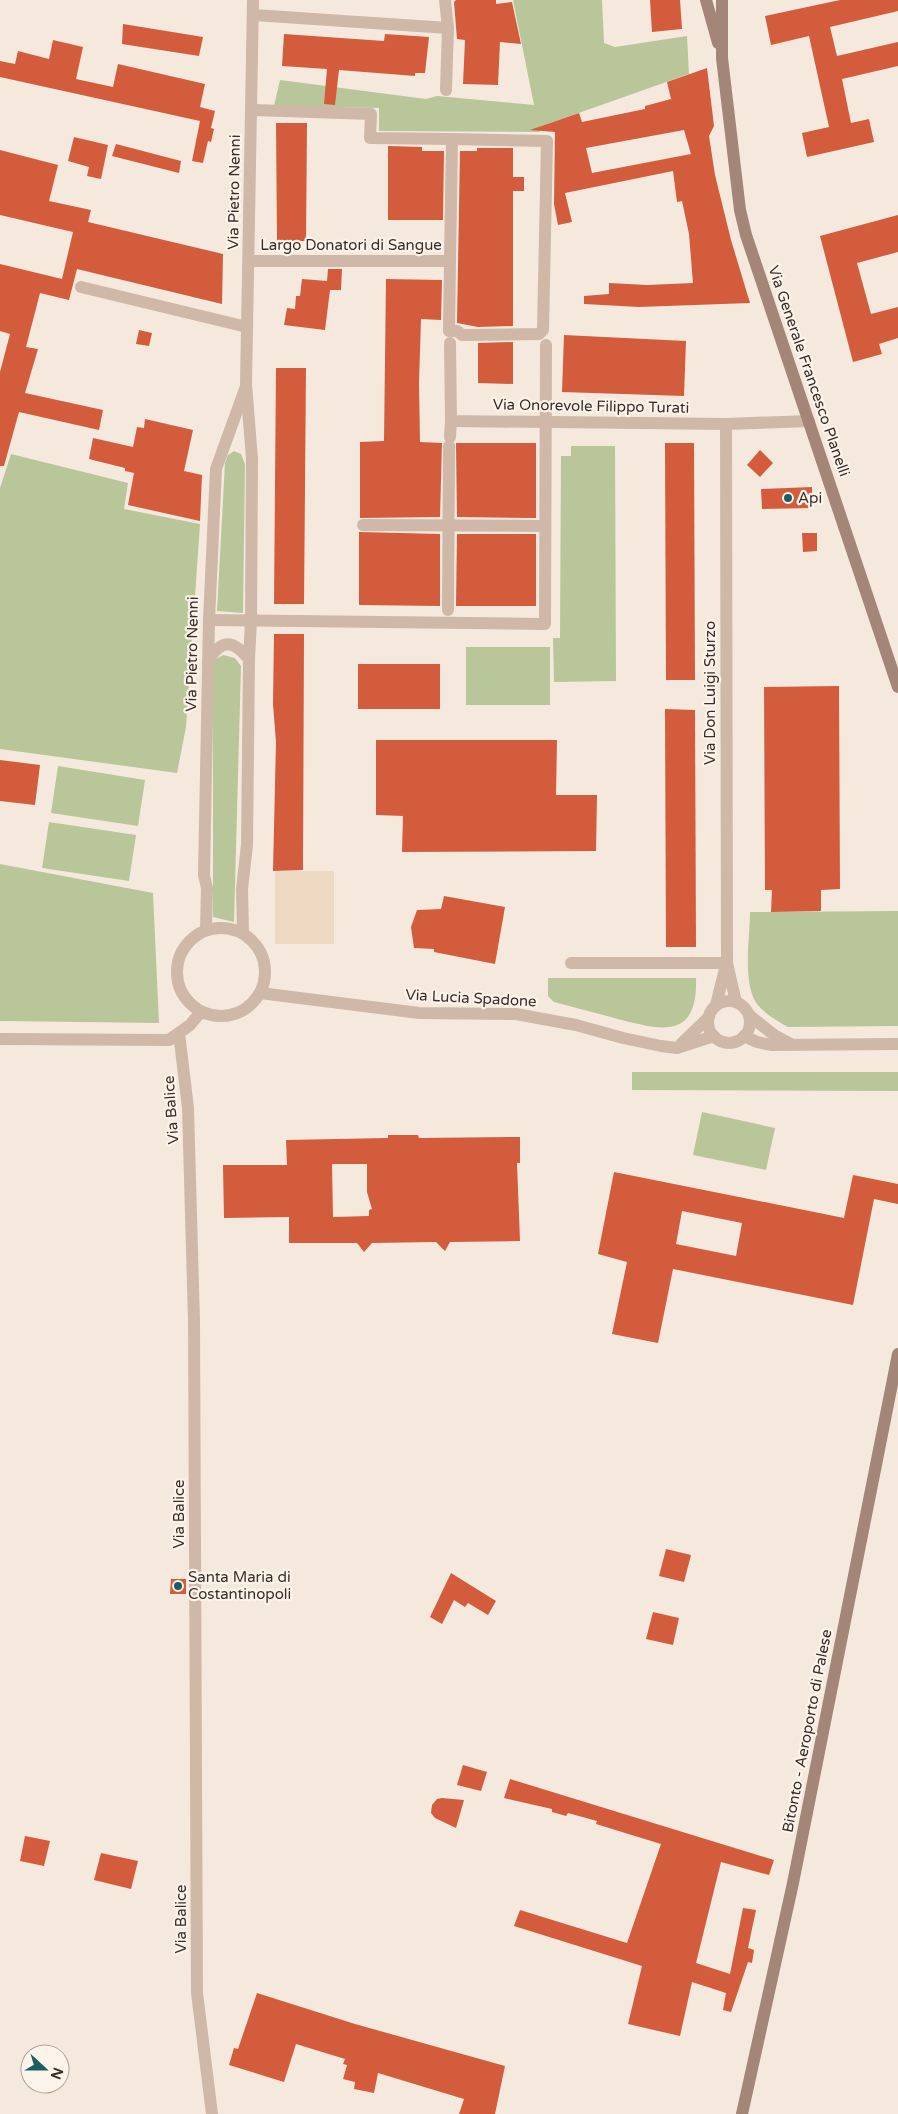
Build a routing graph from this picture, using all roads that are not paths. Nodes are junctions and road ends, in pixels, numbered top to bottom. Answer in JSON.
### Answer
{"nodes":[{"id":1,"x":253,"y":0,"type":"edge"},
{"id":2,"x":445,"y":0,"type":"edge"},
{"id":3,"x":706,"y":0,"type":"edge"},
{"id":4,"x":722,"y":0,"type":"edge"},
{"id":5,"x":253,"y":15,"type":"junction"},
{"id":6,"x":448,"y":28,"type":"junction"},
{"id":7,"x":722,"y":58,"type":"junction"},
{"id":8,"x":446,"y":90,"type":"dead end"},
{"id":9,"x":251,"y":110,"type":"junction"},
{"id":10,"x":452,"y":139,"type":"junction"},
{"id":11,"x":249,"y":261,"type":"junction"},
{"id":12,"x":450,"y":261,"type":"junction"},
{"id":13,"x":81,"y":287,"type":"dead end"},
{"id":14,"x":247,"y":327,"type":"junction"},
{"id":15,"x":450,"y":337,"type":"junction"},
{"id":16,"x":546,"y":345,"type":"dead end"},
{"id":17,"x":246,"y":384,"type":"junction"},
{"id":18,"x":450,"y":421,"type":"junction"},
{"id":19,"x":546,"y":421,"type":"junction"},
{"id":20,"x":809,"y":421,"type":"junction"},
{"id":21,"x":726,"y":424,"type":"junction"},
{"id":22,"x":363,"y":524,"type":"dead end"},
{"id":23,"x":448,"y":525,"type":"junction"},
{"id":24,"x":545,"y":526,"type":"junction"},
{"id":25,"x":448,"y":610,"type":"dead end"},
{"id":26,"x":209,"y":620,"type":"junction"},
{"id":27,"x":251,"y":621,"type":"junction"},
{"id":28,"x":249,"y":659,"type":"junction"},
{"id":29,"x":208,"y":661,"type":"junction"},
{"id":30,"x":898,"y":687,"type":"edge"},
{"id":31,"x":206,"y":930,"type":"junction"},
{"id":32,"x":243,"y":933,"type":"junction"},
{"id":33,"x":727,"y":963,"type":"junction"},
{"id":34,"x":572,"y":964,"type":"dead end"},
{"id":35,"x":260,"y":993,"type":"junction"},
{"id":36,"x":736,"y":1002,"type":"junction"},
{"id":37,"x":716,"y":1005,"type":"junction"},
{"id":38,"x":200,"y":1013,"type":"dead end"},
{"id":39,"x":749,"y":1016,"type":"junction"},
{"id":40,"x":709,"y":1017,"type":"junction"},
{"id":41,"x":179,"y":1033,"type":"junction"},
{"id":42,"x":714,"y":1036,"type":"junction"},
{"id":43,"x":744,"y":1036,"type":"junction"},
{"id":44,"x":0,"y":1039,"type":"edge"},
{"id":45,"x":898,"y":1044,"type":"edge"},
{"id":46,"x":796,"y":1046,"type":"junction"},
{"id":47,"x":677,"y":1048,"type":"junction"},
{"id":48,"x":898,"y":1354,"type":"edge"},
{"id":49,"x":212,"y":2114,"type":"edge"},
{"id":50,"x":742,"y":2114,"type":"edge"}],
"edges":[{"from":1,"to":5,"type":"street","name":"Via Pietro Nenni"},
{"from":2,"to":6,"type":"street"},
{"from":3,"to":7,"type":"street","name":"Via Generale Francesco Planelli"},
{"from":4,"to":7,"type":"street","name":"Via Generale Francesco Planelli"},
{"from":5,"to":6,"type":"street"},
{"from":5,"to":9,"type":"street","name":"Via Pietro Nenni"},
{"from":6,"to":8,"type":"street"},
{"from":7,"to":20,"type":"street","name":"Via Generale Francesco Planelli"},
{"from":9,"to":10,"type":"street"},
{"from":9,"to":11,"type":"street","name":"Via Pietro Nenni"},
{"from":10,"to":12,"type":"street","name":"Largo Donatori di Sangue"},
{"from":10,"to":15,"type":"street"},
{"from":11,"to":12,"type":"street","name":"Largo Donatori di Sangue"},
{"from":11,"to":14,"type":"street","name":"Via Pietro Nenni"},
{"from":12,"to":15,"type":"street"},
{"from":13,"to":14,"type":"street"},
{"from":14,"to":17,"type":"street","name":"Via Pietro Nenni"},
{"from":15,"to":18,"type":"street"},
{"from":16,"to":19,"type":"street"},
{"from":17,"to":26,"type":"street","name":"Via Pietro Nenni"},
{"from":17,"to":27,"type":"street","name":"Via Pietro Nenni"},
{"from":18,"to":19,"type":"street","name":"Via Onorevole Filippo Turati"},
{"from":18,"to":23,"type":"street"},
{"from":19,"to":21,"type":"street","name":"Via Onorevole Filippo Turati"},
{"from":19,"to":24,"type":"street"},
{"from":20,"to":21,"type":"street","name":"Via Onorevole Filippo Turati"},
{"from":20,"to":30,"type":"street","name":"Via Generale Francesco Planelli"},
{"from":21,"to":33,"type":"street","name":"Via Don Luigi Sturzo"},
{"from":22,"to":23,"type":"street"},
{"from":23,"to":24,"type":"street"},
{"from":23,"to":25,"type":"street"},
{"from":24,"to":27,"type":"street"},
{"from":26,"to":27,"type":"street"},
{"from":26,"to":29,"type":"street","name":"Via Pietro Nenni"},
{"from":27,"to":28,"type":"street","name":"Via Pietro Nenni"},
{"from":28,"to":29,"type":"street"},
{"from":28,"to":32,"type":"street","name":"Via Pietro Nenni"},
{"from":29,"to":31,"type":"street","name":"Via Pietro Nenni"},
{"from":31,"to":32,"type":"street"},
{"from":31,"to":35,"type":"street"},
{"from":32,"to":35,"type":"street"},
{"from":33,"to":34,"type":"street"},
{"from":33,"to":36,"type":"street"},
{"from":33,"to":37,"type":"street"},
{"from":35,"to":47,"type":"street","name":"Via Lucia Spadone"},
{"from":36,"to":37,"type":"street"},
{"from":36,"to":39,"type":"street"},
{"from":37,"to":40,"type":"street"},
{"from":38,"to":41,"type":"street"},
{"from":39,"to":43,"type":"street"},
{"from":39,"to":46,"type":"street"},
{"from":40,"to":42,"type":"street"},
{"from":40,"to":47,"type":"street"},
{"from":41,"to":44,"type":"street"},
{"from":41,"to":49,"type":"street","name":"Via Balice"},
{"from":42,"to":43,"type":"street"},
{"from":42,"to":47,"type":"street"},
{"from":43,"to":46,"type":"street"},
{"from":45,"to":46,"type":"street"},
{"from":48,"to":50,"type":"street","name":"Bitonto - Aeroporto di Palese"}]}
